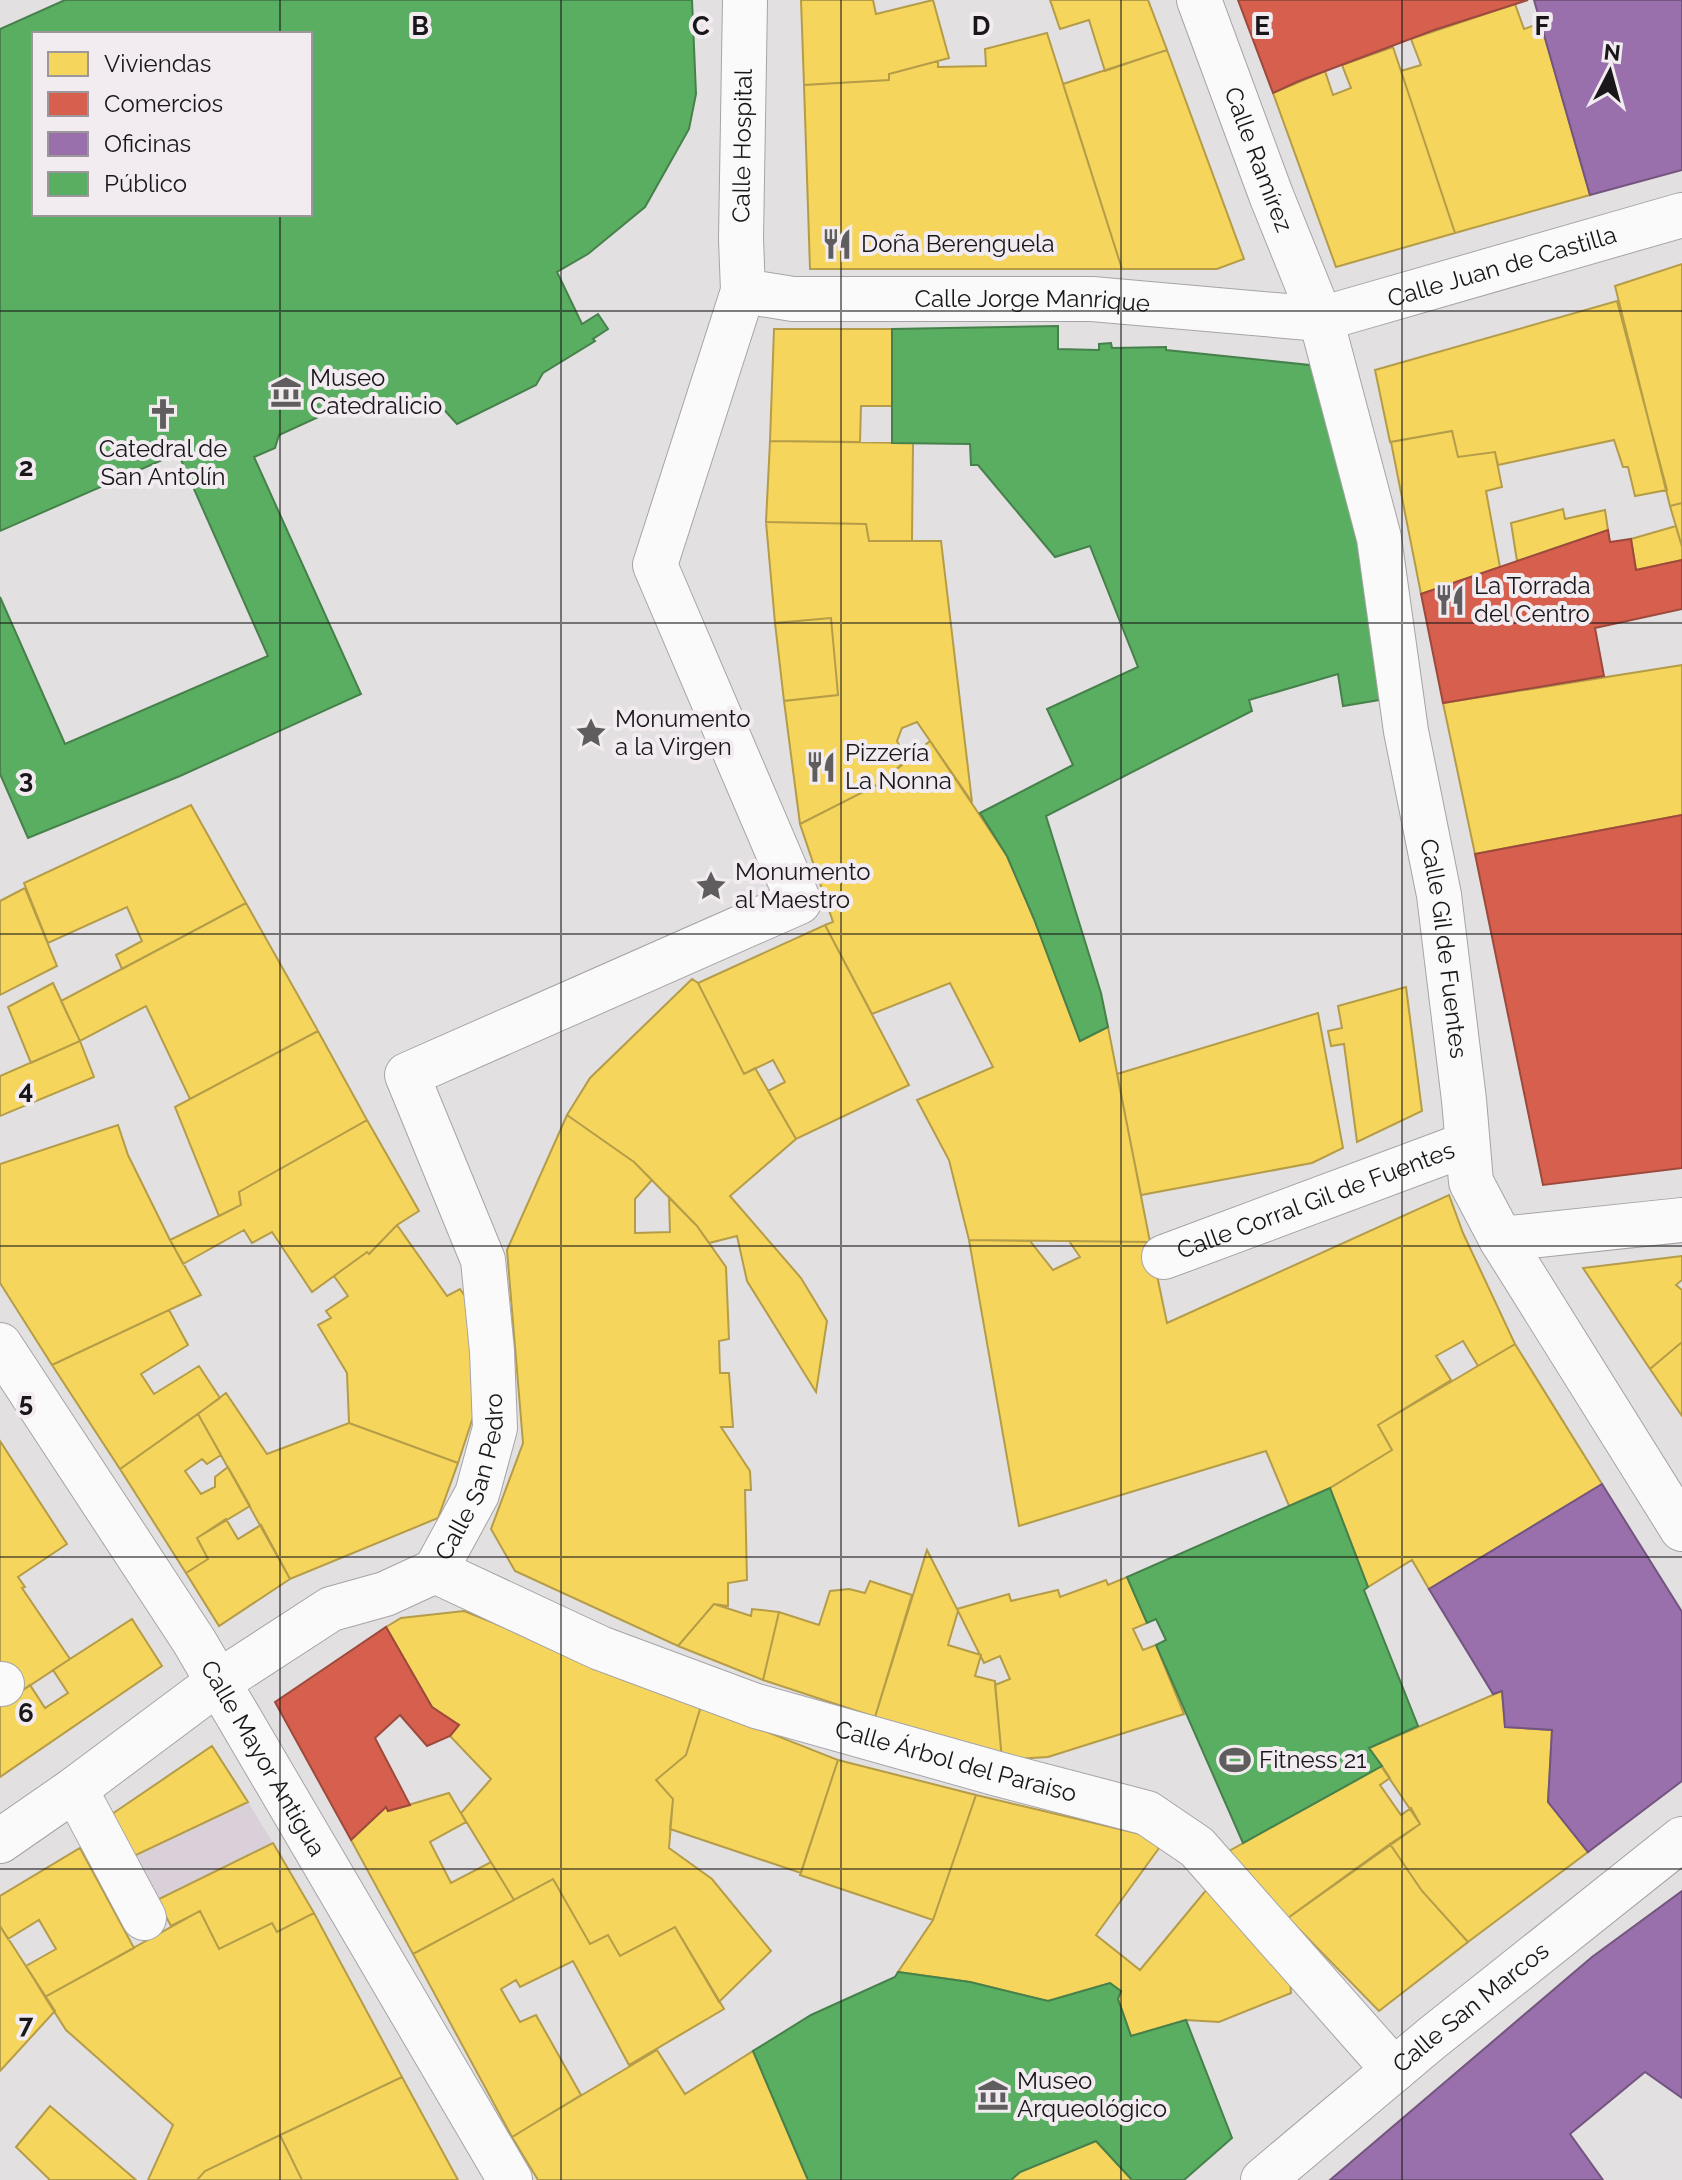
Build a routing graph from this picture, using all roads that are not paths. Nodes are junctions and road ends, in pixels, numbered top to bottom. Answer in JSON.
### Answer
{"nodes":[{"id":1,"x":745,"y":0,"type":"edge"},
{"id":2,"x":1199,"y":0,"type":"edge"},
{"id":3,"x":1682,"y":215,"type":"edge"},
{"id":4,"x":743,"y":291,"type":"junction"},
{"id":5,"x":1321,"y":319,"type":"junction"},
{"id":6,"x":1467,"y":1144,"type":"junction"},
{"id":7,"x":1682,"y":1220,"type":"edge"},
{"id":8,"x":1501,"y":1239,"type":"junction"},
{"id":9,"x":1164,"y":1257,"type":"dead end"},
{"id":10,"x":0,"y":1345,"type":"edge"},
{"id":11,"x":1682,"y":1529,"type":"edge"},
{"id":12,"x":435,"y":1571,"type":"junction"},
{"id":13,"x":217,"y":1683,"type":"junction"},
{"id":14,"x":75,"y":1789,"type":"junction"},
{"id":15,"x":1682,"y":1839,"type":"edge"},
{"id":16,"x":0,"y":1841,"type":"edge"},
{"id":17,"x":144,"y":1918,"type":"dead end"},
{"id":18,"x":1394,"y":2070,"type":"junction"},
{"id":19,"x":510,"y":2180,"type":"edge"},
{"id":20,"x":1263,"y":2180,"type":"edge"}],
"edges":[{"from":1,"to":4,"type":"street","name":"Calle Hospital"},
{"from":2,"to":5,"type":"street","name":"Calle Ramírez"},
{"from":3,"to":5,"type":"street","name":"Calle Juan de Castilla"},
{"from":4,"to":5,"type":"street","name":"Calle Jorge Manrique"},
{"from":4,"to":12,"type":"street","name":"Calle San Pedro"},
{"from":5,"to":6,"type":"street","name":"Calle Gil de Fuentes"},
{"from":6,"to":8,"type":"street","name":"Calle Gil de Fuentes"},
{"from":6,"to":9,"type":"street","name":"Calle Corral Gil de Fuentes"},
{"from":7,"to":8,"type":"street"},
{"from":8,"to":11,"type":"street","name":"Calle Gil de Fuentes"},
{"from":10,"to":13,"type":"street","name":"Calle Mayor Antigua"},
{"from":12,"to":13,"type":"street","name":"Calle San Pedro"},
{"from":12,"to":18,"type":"street","name":"Calle Árbol del Paraiso"},
{"from":13,"to":14,"type":"street","name":"Calle San Pedro"},
{"from":13,"to":19,"type":"street","name":"Calle Mayor Antigua"},
{"from":14,"to":16,"type":"street","name":"Calle San Pedro"},
{"from":14,"to":17,"type":"street"},
{"from":15,"to":18,"type":"street","name":"Calle San Marcos"},
{"from":18,"to":20,"type":"street","name":"Calle San Marcos"}]}
